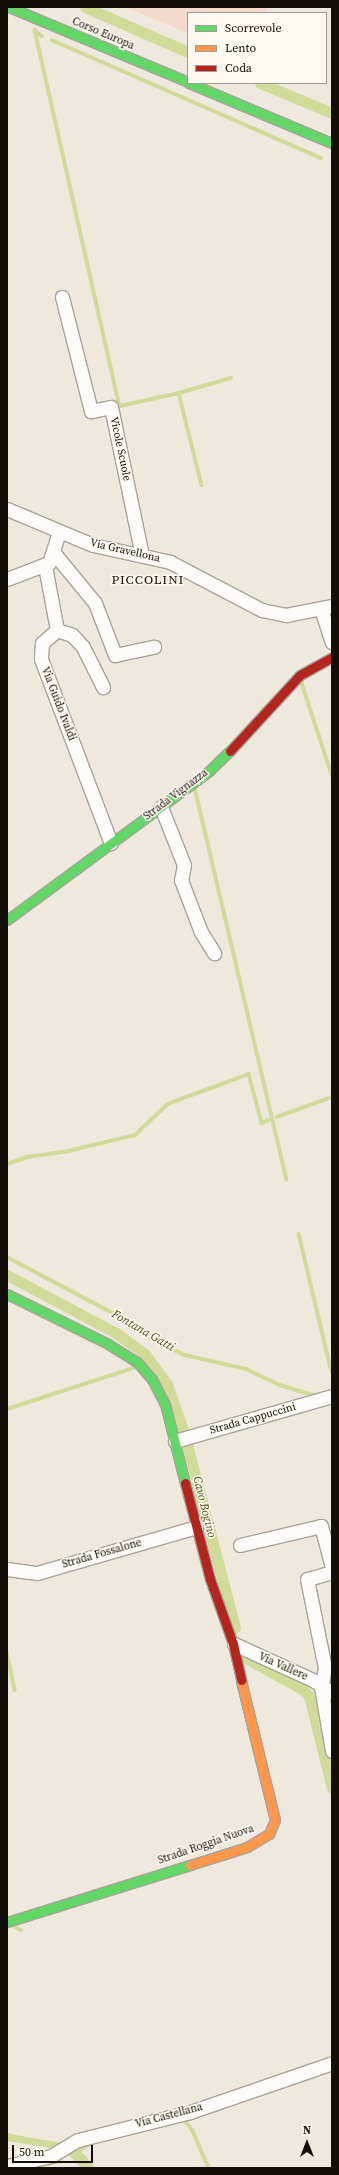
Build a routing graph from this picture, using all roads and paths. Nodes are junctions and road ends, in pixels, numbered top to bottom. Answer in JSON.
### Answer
{"nodes":[{"id":1,"x":9,"y":7,"type":"edge"},
{"id":2,"x":187,"y":82,"type":"edge"},
{"id":3,"x":191,"y":84,"type":"edge"},
{"id":4,"x":332,"y":143,"type":"edge"},
{"id":5,"x":62,"y":297,"type":"dead end"},
{"id":6,"x":7,"y":509,"type":"edge"},
{"id":7,"x":59,"y":532,"type":"junction"},
{"id":8,"x":53,"y":552,"type":"junction"},
{"id":9,"x":142,"y":556,"type":"junction"},
{"id":10,"x":45,"y":566,"type":"junction"},
{"id":11,"x":7,"y":579,"type":"edge"},
{"id":12,"x":326,"y":607,"type":"edge"},
{"id":13,"x":57,"y":630,"type":"junction"},
{"id":14,"x":332,"y":642,"type":"edge"},
{"id":15,"x":154,"y":647,"type":"dead end"},
{"id":16,"x":332,"y":657,"type":"edge"},
{"id":17,"x":103,"y":687,"type":"dead end"},
{"id":18,"x":161,"y":806,"type":"junction"},
{"id":19,"x":111,"y":843,"type":"junction"},
{"id":20,"x":7,"y":920,"type":"edge"},
{"id":21,"x":214,"y":953,"type":"dead end"},
{"id":22,"x":7,"y":1294,"type":"edge"},
{"id":23,"x":332,"y":1396,"type":"edge"},
{"id":24,"x":174,"y":1441,"type":"junction"},
{"id":25,"x":196,"y":1526,"type":"junction"},
{"id":26,"x":240,"y":1545,"type":"dead end"},
{"id":27,"x":332,"y":1567,"type":"edge"},
{"id":28,"x":7,"y":1569,"type":"edge"},
{"id":29,"x":332,"y":1572,"type":"edge"},
{"id":30,"x":233,"y":1644,"type":"junction"},
{"id":31,"x":327,"y":1690,"type":"edge"},
{"id":32,"x":332,"y":1751,"type":"edge"},
{"id":33,"x":7,"y":1922,"type":"edge"},
{"id":34,"x":332,"y":2063,"type":"edge"},
{"id":35,"x":7,"y":2166,"type":"edge"}],
"edges":[{"from":1,"to":2,"type":"street","name":"Corso Europa"},
{"from":3,"to":4,"type":"street","name":"Corso Europa"},
{"from":5,"to":9,"type":"street","name":"Vicole Scuole"},
{"from":6,"to":7,"type":"street","name":"Via Gravellona"},
{"from":7,"to":8,"type":"street"},
{"from":7,"to":9,"type":"street","name":"Via Gravellona"},
{"from":8,"to":10,"type":"street"},
{"from":8,"to":15,"type":"street"},
{"from":9,"to":12,"type":"street","name":"Via Gravellona"},
{"from":10,"to":11,"type":"street"},
{"from":10,"to":13,"type":"street"},
{"from":12,"to":14,"type":"street"},
{"from":13,"to":17,"type":"street"},
{"from":13,"to":19,"type":"street","name":"Via Guido Ivaldi"},
{"from":16,"to":18,"type":"street","name":"Strada Vignazza"},
{"from":18,"to":19,"type":"street","name":"Strada Vignazza"},
{"from":18,"to":21,"type":"street"},
{"from":19,"to":20,"type":"street","name":"Strada Vignazza"},
{"from":22,"to":24,"type":"street","name":"Strada Roggia Nuova"},
{"from":23,"to":24,"type":"street","name":"Strada Cappuccini"},
{"from":24,"to":25,"type":"street","name":"Strada Roggia Nuova"},
{"from":25,"to":28,"type":"street","name":"Strada Fossalone"},
{"from":25,"to":30,"type":"street","name":"Strada Roggia Nuova"},
{"from":26,"to":27,"type":"street"},
{"from":29,"to":31,"type":"street"},
{"from":30,"to":31,"type":"street","name":"Via Vallere"},
{"from":30,"to":33,"type":"street","name":"Strada Roggia Nuova"},
{"from":31,"to":32,"type":"street"},
{"from":34,"to":35,"type":"street","name":"Via Castellana"}]}
